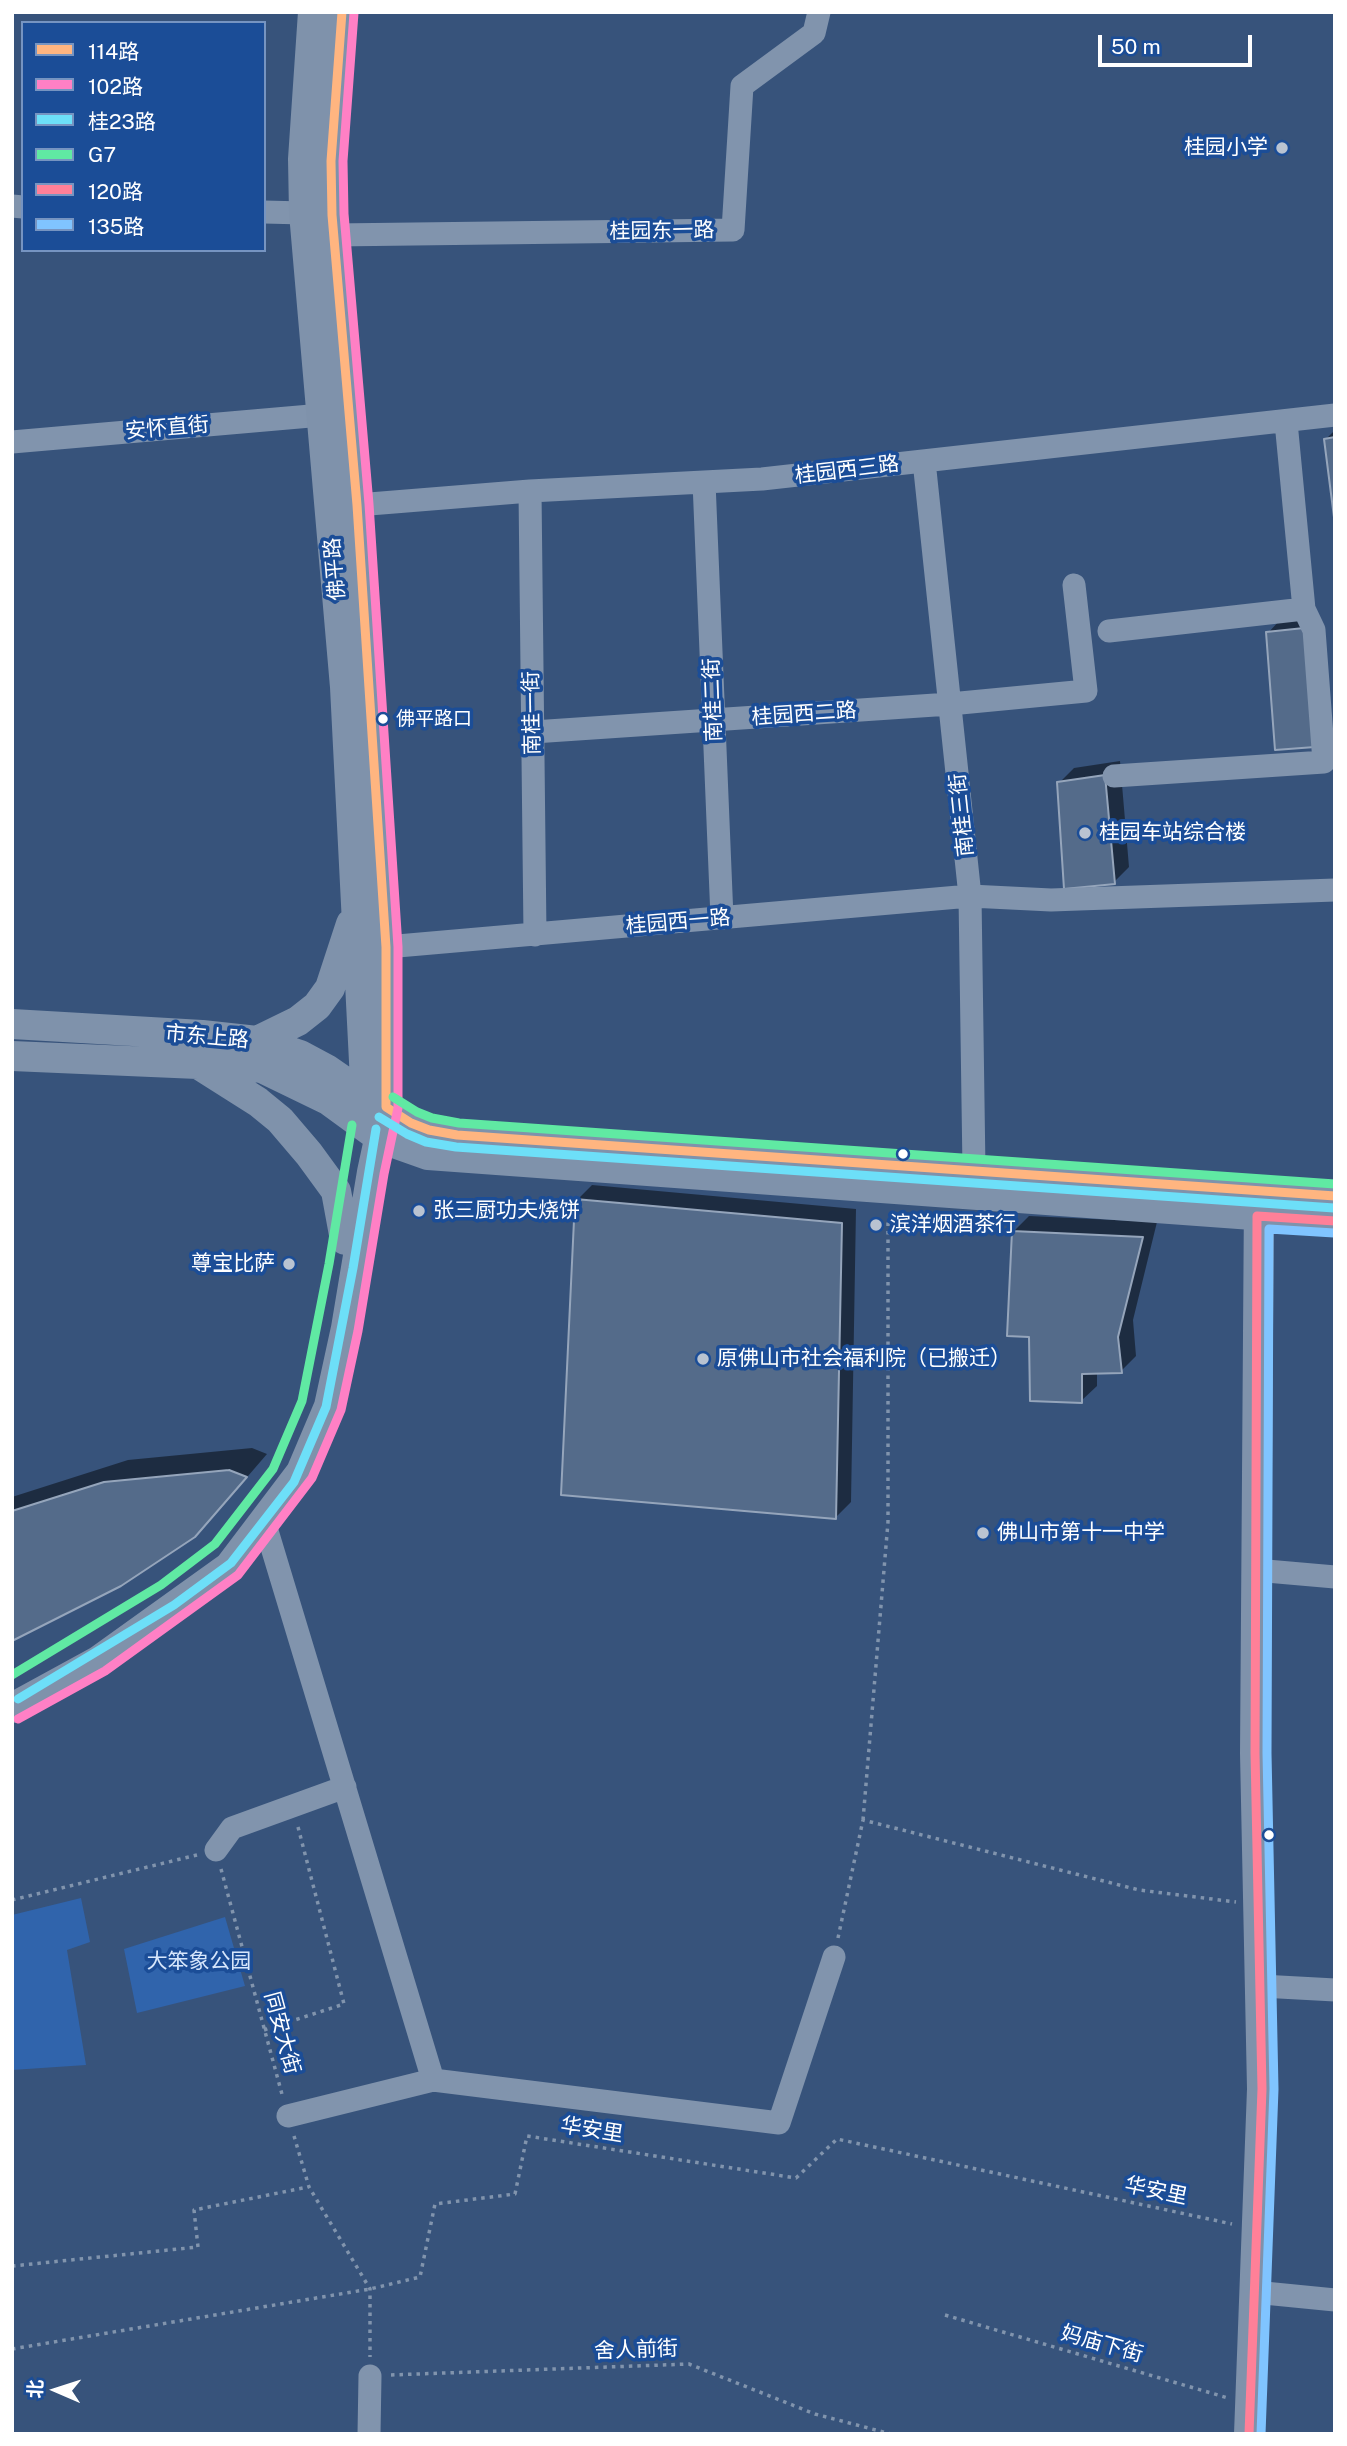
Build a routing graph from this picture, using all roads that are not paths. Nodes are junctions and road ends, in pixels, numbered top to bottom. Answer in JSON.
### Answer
{"nodes":[{"id":1,"x":313,"y":12,"type":"edge"},
{"id":2,"x":342,"y":12,"type":"edge"},
{"id":3,"x":819,"y":12,"type":"edge"},
{"id":4,"x":266,"y":212,"type":"edge"},
{"id":5,"x":304,"y":213,"type":"junction"},
{"id":6,"x":334,"y":235,"type":"junction"},
{"id":7,"x":322,"y":415,"type":"junction"},
{"id":8,"x":1335,"y":415,"type":"edge"},
{"id":9,"x":1286,"y":422,"type":"junction"},
{"id":10,"x":12,"y":442,"type":"edge"},
{"id":11,"x":924,"y":461,"type":"junction"},
{"id":12,"x":704,"y":482,"type":"junction"},
{"id":13,"x":530,"y":491,"type":"junction"},
{"id":14,"x":357,"y":505,"type":"junction"},
{"id":15,"x":1074,"y":585,"type":"dead end"},
{"id":16,"x":1318,"y":622,"type":"edge"},
{"id":17,"x":1109,"y":631,"type":"dead end"},
{"id":18,"x":950,"y":704,"type":"junction"},
{"id":19,"x":714,"y":720,"type":"junction"},
{"id":20,"x":533,"y":732,"type":"junction"},
{"id":21,"x":1114,"y":776,"type":"dead end"},
{"id":22,"x":1335,"y":890,"type":"edge"},
{"id":23,"x":970,"y":896,"type":"junction"},
{"id":24,"x":357,"y":907,"type":"junction"},
{"id":25,"x":722,"y":918,"type":"junction"},
{"id":26,"x":535,"y":935,"type":"junction"},
{"id":27,"x":386,"y":947,"type":"junction"},
{"id":28,"x":12,"y":1024,"type":"edge"},
{"id":29,"x":257,"y":1041,"type":"junction"},
{"id":30,"x":12,"y":1056,"type":"edge"},
{"id":31,"x":198,"y":1064,"type":"junction"},
{"id":32,"x":376,"y":1102,"type":"junction"},
{"id":33,"x":372,"y":1133,"type":"junction"},
{"id":34,"x":974,"y":1170,"type":"junction"},
{"id":35,"x":1335,"y":1196,"type":"edge"},
{"id":36,"x":1258,"y":1203,"type":"junction"},
{"id":37,"x":1335,"y":1221,"type":"edge"},
{"id":38,"x":345,"y":1240,"type":"junction"},
{"id":39,"x":264,"y":1521,"type":"junction"},
{"id":40,"x":1255,"y":1570,"type":"junction"},
{"id":41,"x":1335,"y":1577,"type":"edge"},
{"id":42,"x":12,"y":1689,"type":"edge"},
{"id":43,"x":12,"y":1709,"type":"edge"},
{"id":44,"x":345,"y":1787,"type":"junction"},
{"id":45,"x":216,"y":1850,"type":"road end"},
{"id":46,"x":834,"y":1957,"type":"road end"},
{"id":47,"x":1261,"y":1986,"type":"junction"},
{"id":48,"x":1335,"y":1990,"type":"edge"},
{"id":49,"x":433,"y":2080,"type":"junction"},
{"id":50,"x":288,"y":2116,"type":"road end"},
{"id":51,"x":1254,"y":2292,"type":"junction"},
{"id":52,"x":1335,"y":2300,"type":"edge"},
{"id":53,"x":370,"y":2376,"type":"road end"},
{"id":54,"x":369,"y":2434,"type":"edge"},
{"id":55,"x":1249,"y":2434,"type":"edge"}],
"edges":[{"from":1,"to":5,"type":"main road","name":"佛平路"},
{"from":2,"to":6,"type":"main road","name":"佛平路"},
{"from":3,"to":6,"type":"street","name":"桂园东一路"},
{"from":4,"to":5,"type":"street"},
{"from":5,"to":7,"type":"main road","name":"佛平路"},
{"from":6,"to":14,"type":"main road","name":"佛平路"},
{"from":7,"to":10,"type":"street","name":"安怀直街"},
{"from":7,"to":24,"type":"main road","name":"佛平路"},
{"from":8,"to":9,"type":"street","name":"桂园西三路"},
{"from":9,"to":11,"type":"street","name":"桂园西三路"},
{"from":9,"to":16,"type":"street"},
{"from":11,"to":12,"type":"street","name":"桂园西三路"},
{"from":11,"to":18,"type":"street","name":"南桂三街"},
{"from":12,"to":13,"type":"street","name":"桂园西三路"},
{"from":12,"to":19,"type":"street","name":"南桂二街"},
{"from":13,"to":14,"type":"street","name":"桂园西三路"},
{"from":13,"to":20,"type":"street","name":"南桂一街"},
{"from":14,"to":27,"type":"main road","name":"佛平路"},
{"from":15,"to":18,"type":"street","name":"桂园西二路"},
{"from":16,"to":17,"type":"street"},
{"from":16,"to":21,"type":"street"},
{"from":18,"to":19,"type":"street","name":"桂园西二路"},
{"from":18,"to":23,"type":"street","name":"南桂三街"},
{"from":19,"to":20,"type":"street","name":"桂园西二路"},
{"from":19,"to":25,"type":"street","name":"南桂二街"},
{"from":20,"to":26,"type":"street","name":"南桂一街"},
{"from":22,"to":23,"type":"street","name":"桂园西一路"},
{"from":23,"to":25,"type":"street","name":"桂园西一路"},
{"from":23,"to":34,"type":"street","name":"南桂三街"},
{"from":24,"to":29,"type":"main road"},
{"from":24,"to":32,"type":"main road","name":"佛平路"},
{"from":25,"to":26,"type":"street","name":"桂园西一路"},
{"from":26,"to":27,"type":"street","name":"桂园西一路"},
{"from":27,"to":32,"type":"main road","name":"佛平路"},
{"from":28,"to":29,"type":"main road","name":"市东上路"},
{"from":29,"to":32,"type":"main road","name":"市东上路"},
{"from":30,"to":31,"type":"main road","name":"市东上路"},
{"from":31,"to":33,"type":"main road","name":"市东上路"},
{"from":31,"to":38,"type":"main road"},
{"from":32,"to":33,"type":"main road","name":"佛平路"},
{"from":32,"to":34,"type":"main road","name":"市东上路"},
{"from":33,"to":36,"type":"main road","name":"市东上路"},
{"from":33,"to":38,"type":"main road"},
{"from":33,"to":39,"type":"main road"},
{"from":34,"to":36,"type":"main road","name":"市东上路"},
{"from":35,"to":36,"type":"main road"},
{"from":36,"to":37,"type":"main road"},
{"from":36,"to":40,"type":"main road"},
{"from":38,"to":42,"type":"main road"},
{"from":39,"to":43,"type":"main road"},
{"from":39,"to":44,"type":"street"},
{"from":40,"to":41,"type":"street"},
{"from":40,"to":47,"type":"main road"},
{"from":44,"to":45,"type":"street"},
{"from":44,"to":49,"type":"street"},
{"from":46,"to":49,"type":"street"},
{"from":47,"to":48,"type":"street"},
{"from":47,"to":51,"type":"main road"},
{"from":49,"to":50,"type":"street"},
{"from":51,"to":52,"type":"street"},
{"from":51,"to":55,"type":"main road"},
{"from":53,"to":54,"type":"street"}]}
